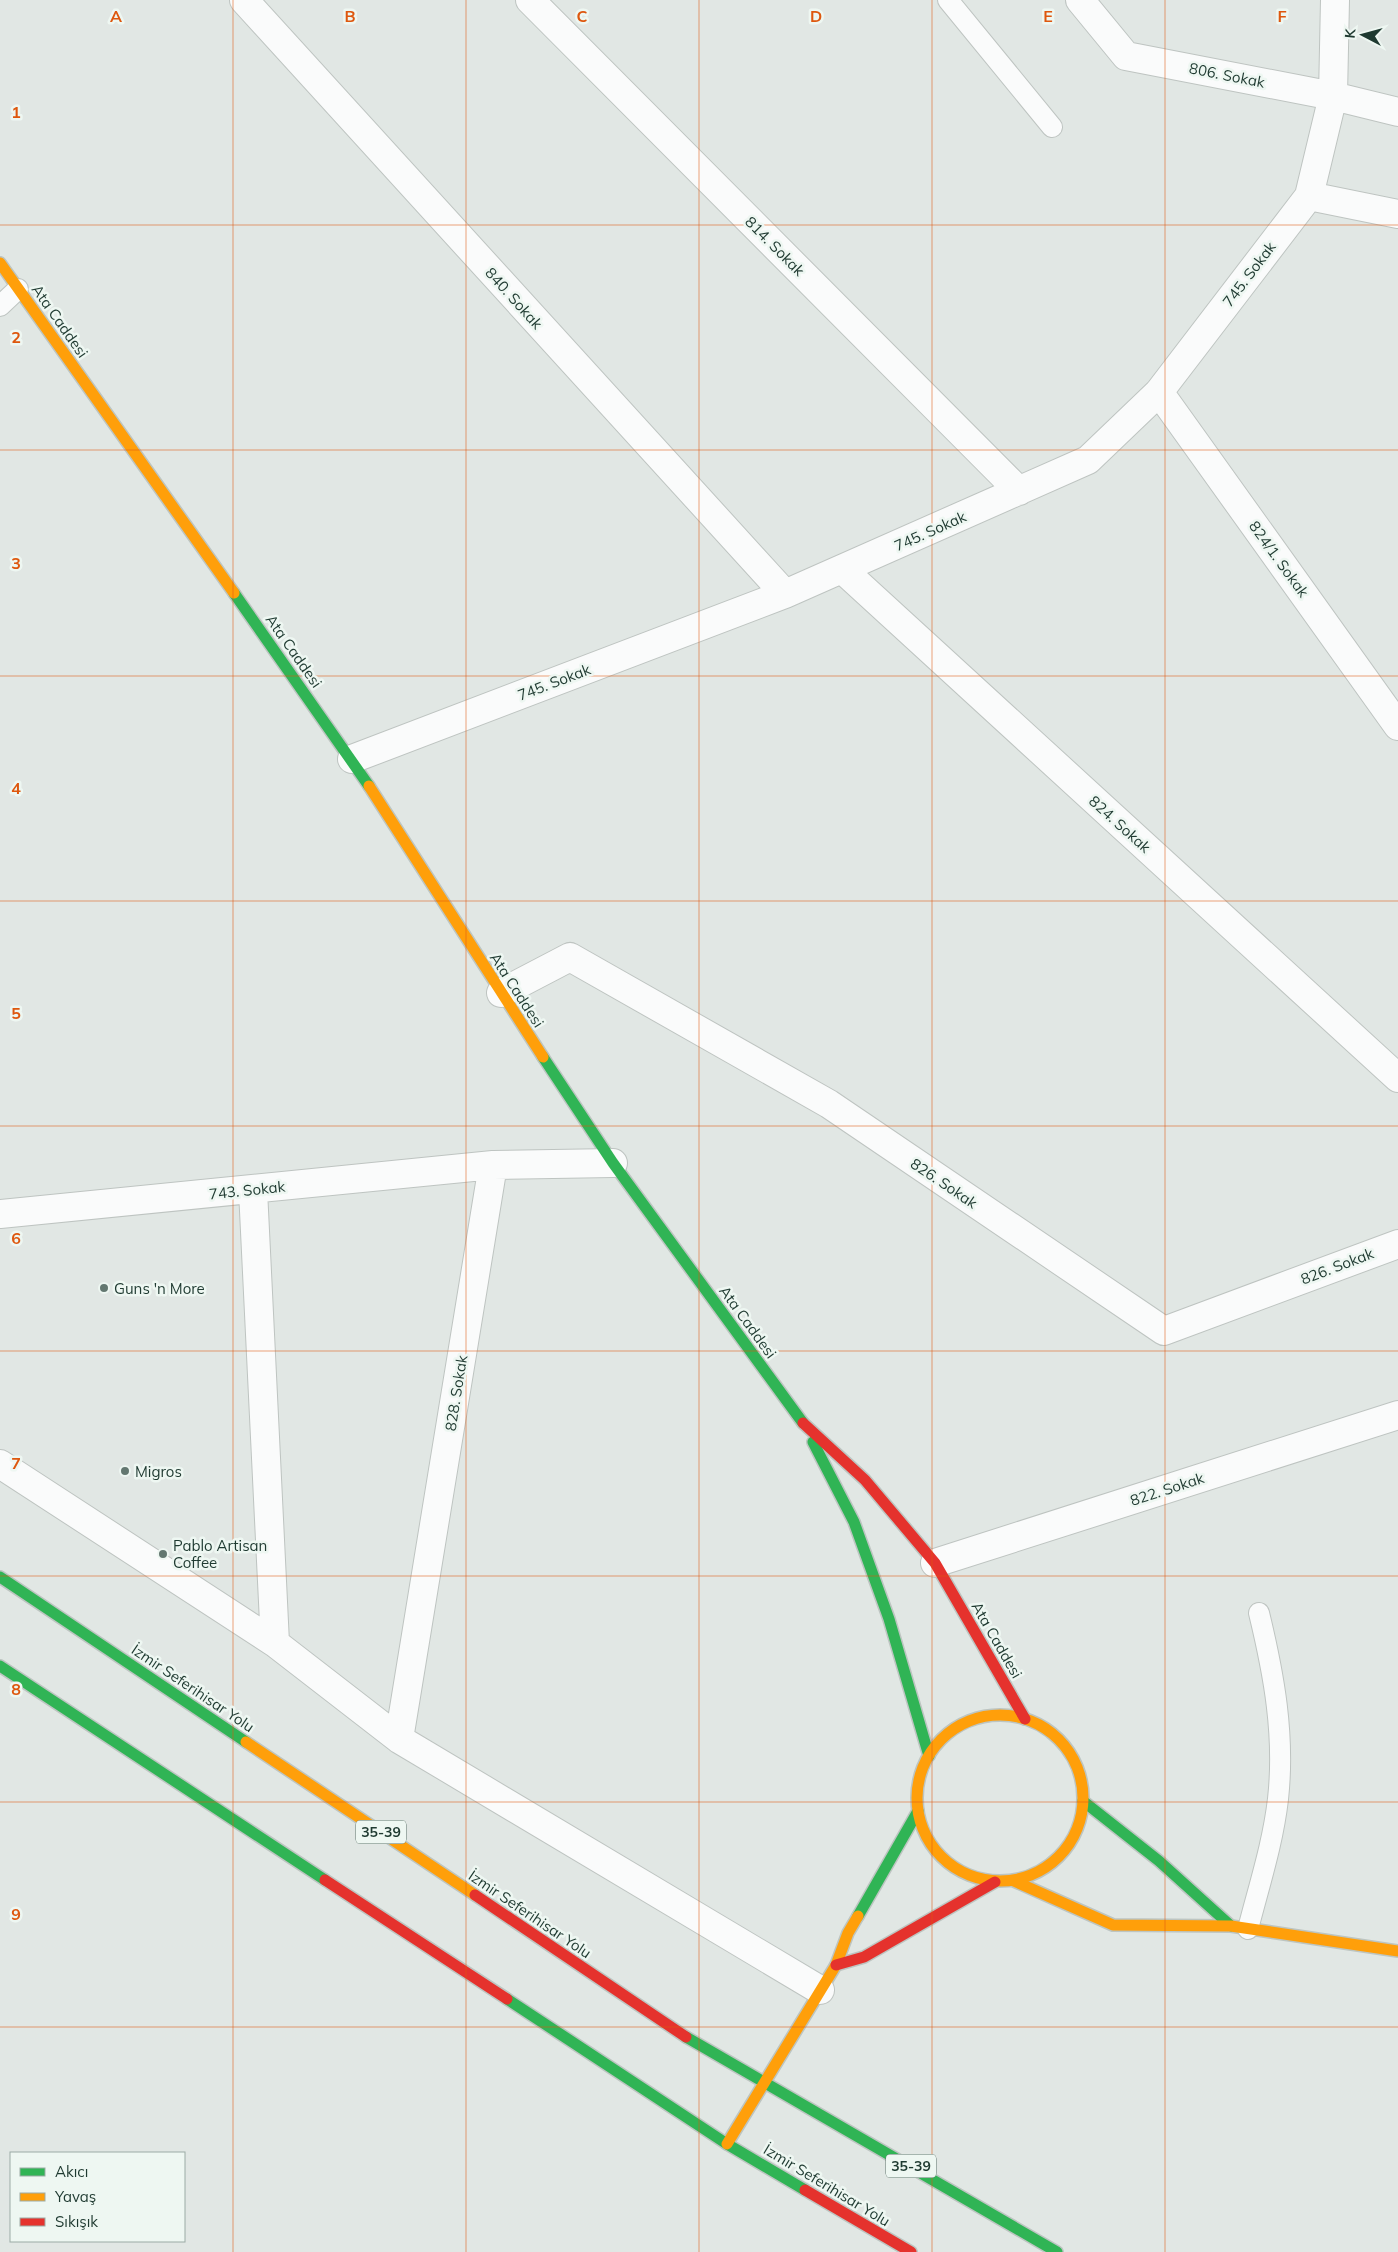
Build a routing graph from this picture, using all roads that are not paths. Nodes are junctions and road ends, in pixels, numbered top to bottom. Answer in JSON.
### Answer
{"nodes":[{"id":1,"x":244,"y":0,"type":"edge"},
{"id":2,"x":530,"y":0,"type":"edge"},
{"id":3,"x":948,"y":0,"type":"edge"},
{"id":4,"x":1080,"y":0,"type":"edge"},
{"id":5,"x":1335,"y":0,"type":"edge"},
{"id":6,"x":1333,"y":96,"type":"junction"},
{"id":7,"x":1398,"y":112,"type":"edge"},
{"id":8,"x":1052,"y":126,"type":"dead end"},
{"id":9,"x":1308,"y":196,"type":"junction"},
{"id":10,"x":1398,"y":214,"type":"edge"},
{"id":11,"x":0,"y":263,"type":"edge"},
{"id":12,"x":18,"y":289,"type":"junction"},
{"id":13,"x":0,"y":306,"type":"edge"},
{"id":14,"x":1159,"y":392,"type":"junction"},
{"id":15,"x":1019,"y":491,"type":"junction"},
{"id":16,"x":842,"y":569,"type":"junction"},
{"id":17,"x":785,"y":594,"type":"junction"},
{"id":18,"x":1398,"y":726,"type":"edge"},
{"id":19,"x":352,"y":759,"type":"junction"},
{"id":20,"x":501,"y":993,"type":"junction"},
{"id":21,"x":1398,"y":1078,"type":"edge"},
{"id":22,"x":613,"y":1163,"type":"junction"},
{"id":23,"x":493,"y":1165,"type":"junction"},
{"id":24,"x":253,"y":1190,"type":"junction"},
{"id":25,"x":0,"y":1214,"type":"edge"},
{"id":26,"x":1398,"y":1244,"type":"edge"},
{"id":27,"x":1398,"y":1416,"type":"edge"},
{"id":28,"x":805,"y":1425,"type":"junction"},
{"id":29,"x":0,"y":1464,"type":"edge"},
{"id":30,"x":935,"y":1563,"type":"junction"},
{"id":31,"x":0,"y":1577,"type":"edge"},
{"id":32,"x":1260,"y":1613,"type":"dead end"},
{"id":33,"x":275,"y":1643,"type":"junction"},
{"id":34,"x":0,"y":1666,"type":"edge"},
{"id":35,"x":1025,"y":1719,"type":"junction"},
{"id":36,"x":399,"y":1738,"type":"junction"},
{"id":37,"x":928,"y":1756,"type":"junction"},
{"id":38,"x":1083,"y":1801,"type":"junction"},
{"id":39,"x":918,"y":1811,"type":"junction"},
{"id":40,"x":1014,"y":1881,"type":"junction"},
{"id":41,"x":995,"y":1882,"type":"junction"},
{"id":42,"x":1240,"y":1928,"type":"junction"},
{"id":43,"x":1398,"y":1951,"type":"edge"},
{"id":44,"x":836,"y":1965,"type":"junction"},
{"id":45,"x":820,"y":1990,"type":"junction"},
{"id":46,"x":765,"y":2081,"type":"junction"},
{"id":47,"x":727,"y":2144,"type":"junction"},
{"id":48,"x":910,"y":2252,"type":"edge"},
{"id":49,"x":1057,"y":2252,"type":"edge"}],
"edges":[{"from":1,"to":17,"type":"street","name":"840. Sokak"},
{"from":2,"to":15,"type":"street","name":"814. Sokak"},
{"from":3,"to":8,"type":"lane"},
{"from":4,"to":6,"type":"street","name":"806. Sokak"},
{"from":5,"to":6,"type":"street","name":"745. Sokak"},
{"from":6,"to":7,"type":"street","name":"806. Sokak"},
{"from":6,"to":9,"type":"street","name":"745. Sokak"},
{"from":9,"to":10,"type":"street"},
{"from":9,"to":14,"type":"street","name":"745. Sokak"},
{"from":11,"to":12,"type":"main road","name":"Ata Caddesi"},
{"from":12,"to":13,"type":"lane"},
{"from":12,"to":19,"type":"main road","name":"Ata Caddesi"},
{"from":14,"to":15,"type":"street","name":"745. Sokak"},
{"from":14,"to":18,"type":"street","name":"824/1. Sokak"},
{"from":15,"to":16,"type":"street","name":"745. Sokak"},
{"from":16,"to":17,"type":"street","name":"745. Sokak"},
{"from":16,"to":21,"type":"street","name":"824. Sokak"},
{"from":17,"to":19,"type":"street","name":"745. Sokak"},
{"from":19,"to":20,"type":"main road","name":"Ata Caddesi"},
{"from":20,"to":22,"type":"main road","name":"Ata Caddesi"},
{"from":20,"to":26,"type":"street","name":"826. Sokak"},
{"from":22,"to":23,"type":"street"},
{"from":22,"to":28,"type":"main road","name":"Ata Caddesi"},
{"from":23,"to":24,"type":"street","name":"743. Sokak"},
{"from":23,"to":36,"type":"street","name":"828. Sokak"},
{"from":24,"to":25,"type":"street","name":"743. Sokak"},
{"from":24,"to":33,"type":"street"},
{"from":27,"to":30,"type":"street","name":"822. Sokak"},
{"from":28,"to":30,"type":"main road","name":"Ata Caddesi"},
{"from":28,"to":37,"type":"main road"},
{"from":29,"to":33,"type":"street"},
{"from":30,"to":35,"type":"main road","name":"Ata Caddesi"},
{"from":31,"to":46,"type":"main road","name":"İzmir Seferihisar Yolu","number":"35-39"},
{"from":32,"to":42,"type":"lane"},
{"from":33,"to":36,"type":"street"},
{"from":34,"to":47,"type":"main road","name":"İzmir Seferihisar Yolu"},
{"from":35,"to":37,"type":"main road"},
{"from":35,"to":38,"type":"main road"},
{"from":36,"to":45,"type":"street"},
{"from":37,"to":39,"type":"main road"},
{"from":38,"to":40,"type":"main road"},
{"from":38,"to":42,"type":"main road"},
{"from":39,"to":41,"type":"main road"},
{"from":39,"to":44,"type":"main road"},
{"from":40,"to":41,"type":"main road"},
{"from":40,"to":42,"type":"main road"},
{"from":41,"to":44,"type":"main road"},
{"from":42,"to":43,"type":"main road"},
{"from":44,"to":45,"type":"main road"},
{"from":45,"to":46,"type":"main road"},
{"from":46,"to":47,"type":"main road"},
{"from":46,"to":49,"type":"main road","name":"İzmir Seferihisar Yolu","number":"35-39"},
{"from":47,"to":48,"type":"main road","name":"İzmir Seferihisar Yolu"}]}
